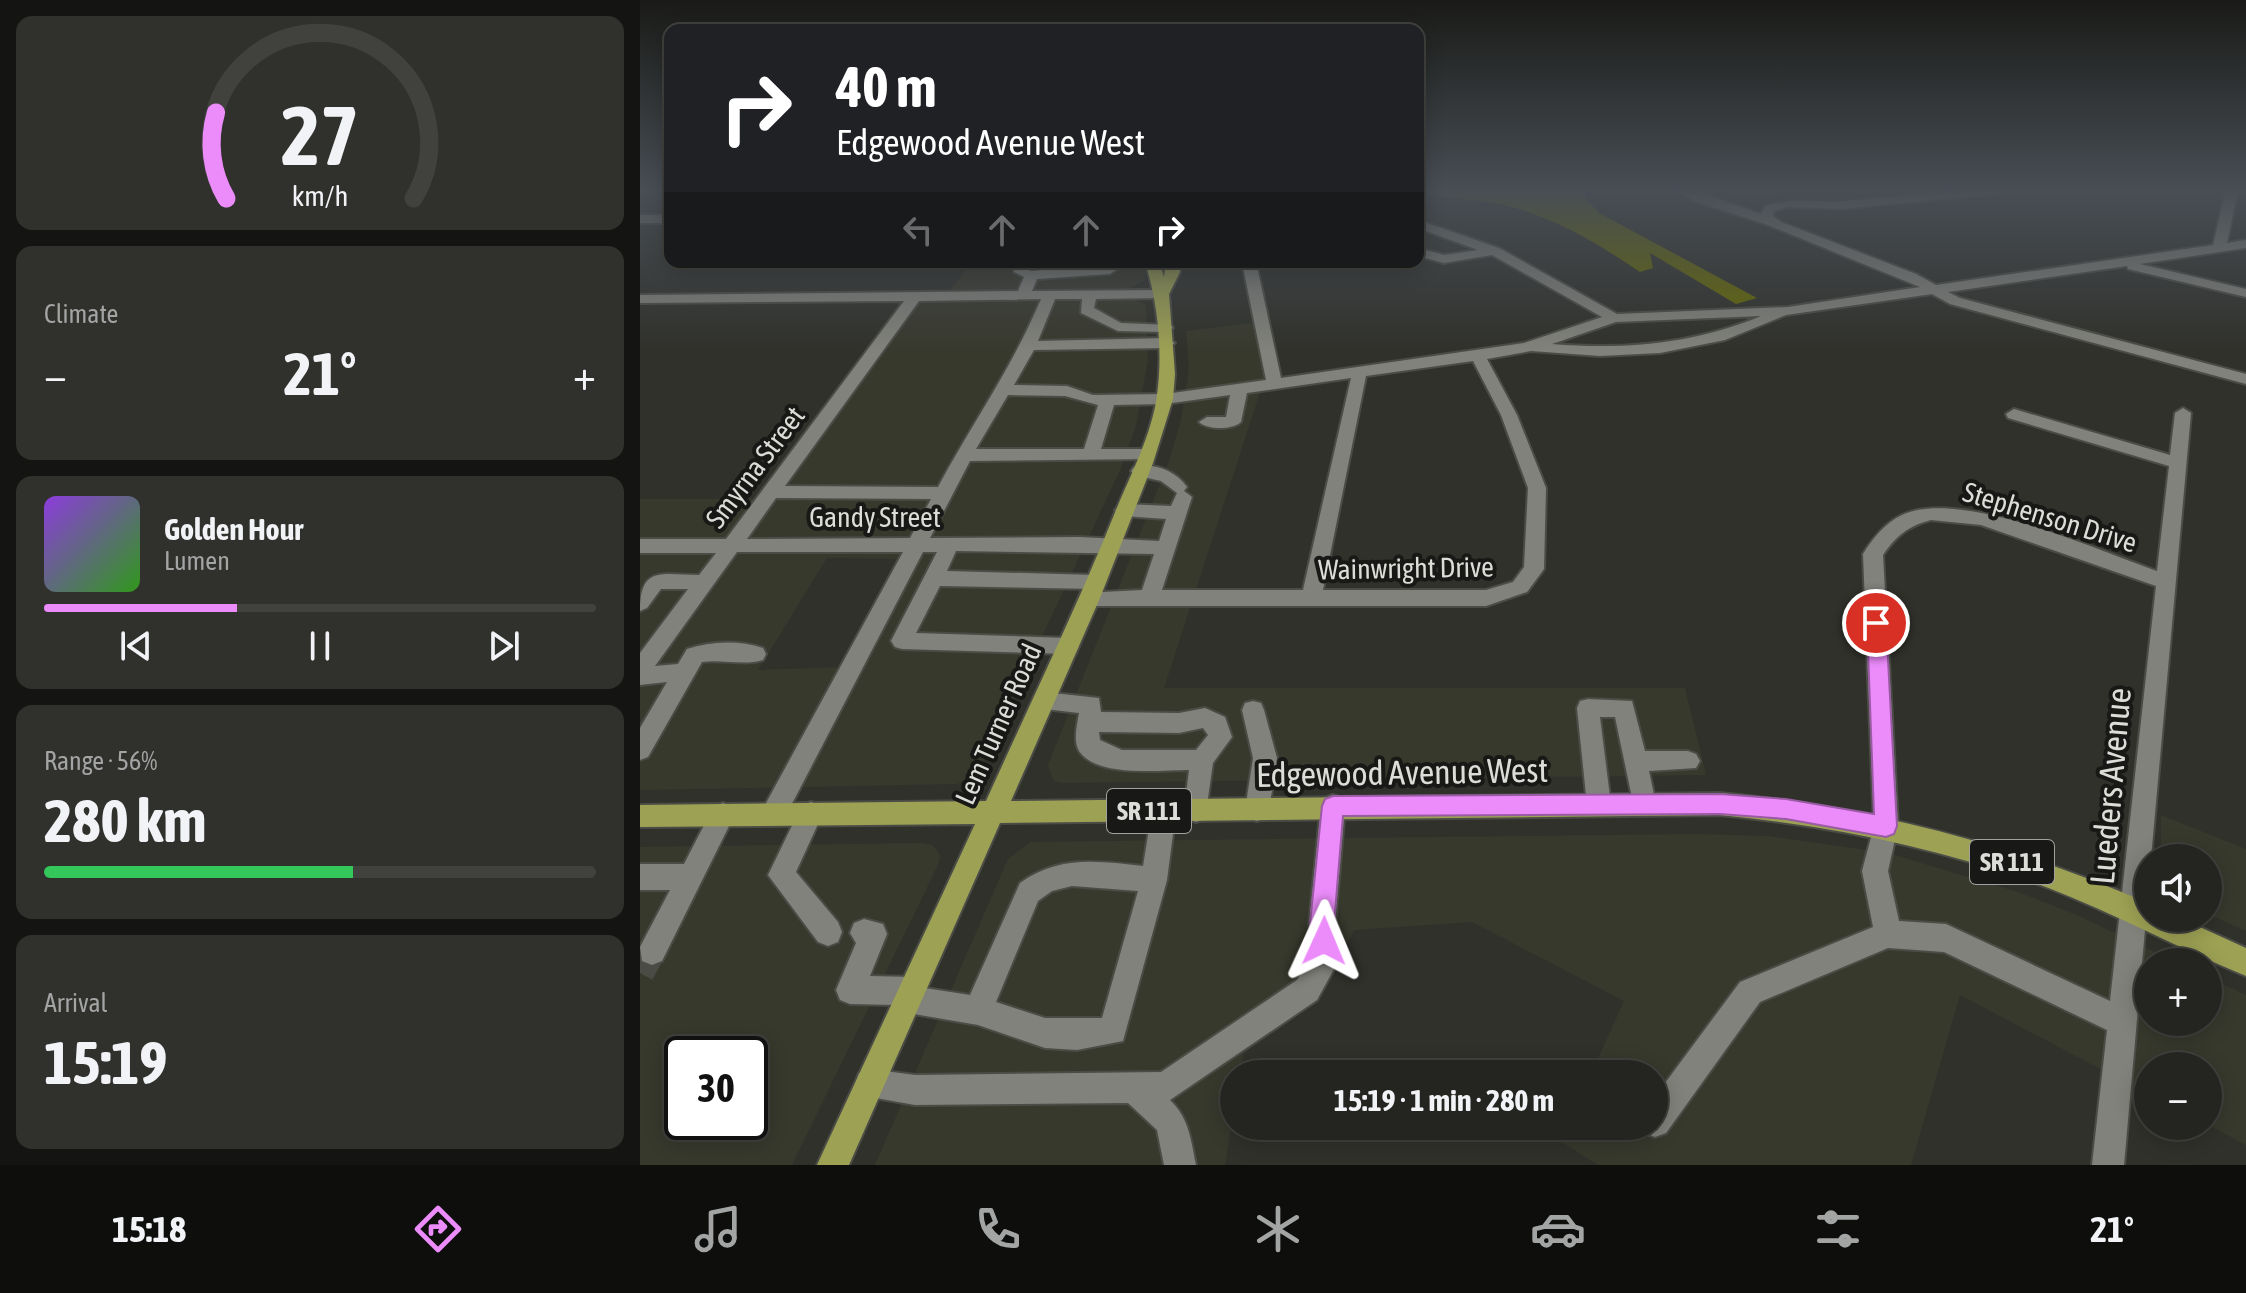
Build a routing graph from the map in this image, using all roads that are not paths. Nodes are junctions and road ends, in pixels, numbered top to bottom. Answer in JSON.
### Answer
{"nodes":[{"id":1,"x":1473,"y":243,"type":"edge"},
{"id":2,"x":1829,"y":243,"type":"edge"},
{"id":3,"x":2220,"y":243,"type":"edge"},
{"id":4,"x":2246,"y":244,"type":"edge"},
{"id":5,"x":2219,"y":248,"type":"junction"},
{"id":6,"x":1494,"y":251,"type":"junction"},
{"id":7,"x":1424,"y":254,"type":"edge"},
{"id":8,"x":2121,"y":263,"type":"junction"},
{"id":9,"x":1021,"y":268,"type":"edge"},
{"id":10,"x":1113,"y":268,"type":"edge"},
{"id":11,"x":1154,"y":268,"type":"edge"},
{"id":12,"x":1173,"y":268,"type":"edge"},
{"id":13,"x":1250,"y":268,"type":"edge"},
{"id":14,"x":1032,"y":275,"type":"junction"},
{"id":15,"x":1935,"y":289,"type":"junction"},
{"id":16,"x":2246,"y":293,"type":"edge"},
{"id":17,"x":1162,"y":294,"type":"junction"},
{"id":18,"x":1049,"y":296,"type":"junction"},
{"id":19,"x":1090,"y":296,"type":"junction"},
{"id":20,"x":914,"y":297,"type":"junction"},
{"id":21,"x":1022,"y":297,"type":"junction"},
{"id":22,"x":640,"y":299,"type":"edge"},
{"id":23,"x":1788,"y":311,"type":"junction"},
{"id":24,"x":1614,"y":318,"type":"junction"},
{"id":25,"x":1166,"y":336,"type":"junction"},
{"id":26,"x":1029,"y":346,"type":"junction"},
{"id":27,"x":1527,"y":347,"type":"junction"},
{"id":28,"x":1478,"y":356,"type":"junction"},
{"id":29,"x":1358,"y":373,"type":"junction"},
{"id":30,"x":2246,"y":379,"type":"edge"},
{"id":31,"x":1275,"y":385,"type":"junction"},
{"id":32,"x":1000,"y":390,"type":"junction"},
{"id":33,"x":1239,"y":390,"type":"junction"},
{"id":34,"x":1108,"y":399,"type":"junction"},
{"id":35,"x":1165,"y":399,"type":"junction"},
{"id":36,"x":2183,"y":413,"type":"dead end"},
{"id":37,"x":2014,"y":414,"type":"dead end"},
{"id":38,"x":1207,"y":422,"type":"dead end"},
{"id":39,"x":964,"y":455,"type":"junction"},
{"id":40,"x":1091,"y":455,"type":"junction"},
{"id":41,"x":1143,"y":463,"type":"junction"},
{"id":42,"x":2177,"y":463,"type":"junction"},
{"id":43,"x":772,"y":492,"type":"junction"},
{"id":44,"x":941,"y":493,"type":"junction"},
{"id":45,"x":1180,"y":499,"type":"junction"},
{"id":46,"x":1124,"y":510,"type":"junction"},
{"id":47,"x":914,"y":545,"type":"junction"},
{"id":48,"x":950,"y":545,"type":"junction"},
{"id":49,"x":1111,"y":545,"type":"junction"},
{"id":50,"x":640,"y":546,"type":"edge"},
{"id":51,"x":731,"y":546,"type":"junction"},
{"id":52,"x":1166,"y":548,"type":"junction"},
{"id":53,"x":933,"y":578,"type":"junction"},
{"id":54,"x":2164,"y":581,"type":"junction"},
{"id":55,"x":704,"y":582,"type":"junction"},
{"id":56,"x":1093,"y":590,"type":"junction"},
{"id":57,"x":1150,"y":597,"type":"junction"},
{"id":58,"x":1311,"y":598,"type":"junction"},
{"id":59,"x":640,"y":603,"type":"edge"},
{"id":60,"x":1068,"y":646,"type":"junction"},
{"id":61,"x":755,"y":654,"type":"dead end"},
{"id":62,"x":640,"y":670,"type":"edge"},
{"id":63,"x":684,"y":672,"type":"junction"},
{"id":64,"x":640,"y":676,"type":"edge"},
{"id":65,"x":1044,"y":701,"type":"junction"},
{"id":66,"x":1253,"y":710,"type":"dead end"},
{"id":67,"x":1088,"y":722,"type":"junction"},
{"id":68,"x":640,"y":750,"type":"edge"},
{"id":69,"x":1202,"y":760,"type":"junction"},
{"id":70,"x":1635,"y":761,"type":"junction"},
{"id":71,"x":1688,"y":761,"type":"dead end"},
{"id":72,"x":1644,"y":804,"type":"junction"},
{"id":73,"x":1599,"y":805,"type":"junction"},
{"id":74,"x":1333,"y":806,"type":"junction"},
{"id":75,"x":1257,"y":810,"type":"junction"},
{"id":76,"x":995,"y":811,"type":"junction"},
{"id":77,"x":1164,"y":811,"type":"junction"},
{"id":78,"x":1196,"y":811,"type":"junction"},
{"id":79,"x":774,"y":813,"type":"junction"},
{"id":80,"x":811,"y":813,"type":"junction"},
{"id":81,"x":723,"y":814,"type":"junction"},
{"id":82,"x":640,"y":816,"type":"edge"},
{"id":83,"x":1886,"y":826,"type":"junction"},
{"id":84,"x":2143,"y":844,"type":"edge"},
{"id":85,"x":640,"y":877,"type":"edge"},
{"id":86,"x":691,"y":877,"type":"junction"},
{"id":87,"x":1154,"y":880,"type":"junction"},
{"id":88,"x":2134,"y":911,"type":"edge"},
{"id":89,"x":828,"y":932,"type":"dead end"},
{"id":90,"x":2141,"y":932,"type":"edge"},
{"id":91,"x":2181,"y":932,"type":"edge"},
{"id":92,"x":864,"y":933,"type":"dead end"},
{"id":93,"x":1888,"y":934,"type":"junction"},
{"id":94,"x":652,"y":951,"type":"tunnel mouth"},
{"id":95,"x":2246,"y":962,"type":"edge"},
{"id":96,"x":910,"y":995,"type":"junction"},
{"id":97,"x":978,"y":1011,"type":"junction"},
{"id":98,"x":2122,"y":1022,"type":"junction"},
{"id":99,"x":870,"y":1084,"type":"junction"},
{"id":100,"x":1135,"y":1088,"type":"junction"},
{"id":101,"x":1668,"y":1104,"type":"edge"},
{"id":102,"x":833,"y":1165,"type":"edge"},
{"id":103,"x":1180,"y":1165,"type":"edge"},
{"id":104,"x":2108,"y":1165,"type":"edge"}],
"edges":[{"from":1,"to":6,"type":"street"},
{"from":2,"to":15,"type":"street"},
{"from":3,"to":5,"type":"street"},
{"from":4,"to":5,"type":"street"},
{"from":5,"to":8,"type":"street"},
{"from":6,"to":7,"type":"street"},
{"from":6,"to":24,"type":"street"},
{"from":8,"to":15,"type":"street"},
{"from":8,"to":16,"type":"street"},
{"from":9,"to":14,"type":"street"},
{"from":10,"to":14,"type":"street"},
{"from":11,"to":17,"type":"main road","name":"Lem Turner Road"},
{"from":12,"to":17,"type":"main road","name":"Lem Turner Road"},
{"from":13,"to":31,"type":"street"},
{"from":14,"to":21,"type":"street"},
{"from":15,"to":23,"type":"street"},
{"from":15,"to":30,"type":"street"},
{"from":17,"to":19,"type":"street"},
{"from":17,"to":25,"type":"main road","name":"Lem Turner Road"},
{"from":18,"to":19,"type":"street"},
{"from":18,"to":21,"type":"street"},
{"from":18,"to":26,"type":"street"},
{"from":19,"to":25,"type":"street"},
{"from":20,"to":21,"type":"street"},
{"from":20,"to":22,"type":"street"},
{"from":20,"to":43,"type":"street","name":"Smyrna Street"},
{"from":23,"to":24,"type":"street"},
{"from":23,"to":27,"type":"street"},
{"from":24,"to":27,"type":"street"},
{"from":25,"to":26,"type":"street"},
{"from":25,"to":35,"type":"main road","name":"Lem Turner Road"},
{"from":26,"to":32,"type":"street"},
{"from":27,"to":28,"type":"street"},
{"from":28,"to":29,"type":"street"},
{"from":28,"to":58,"type":"street","name":"Wainwright Drive"},
{"from":29,"to":31,"type":"street"},
{"from":29,"to":58,"type":"street"},
{"from":31,"to":33,"type":"street"},
{"from":32,"to":34,"type":"street"},
{"from":32,"to":39,"type":"street"},
{"from":33,"to":35,"type":"street"},
{"from":33,"to":38,"type":"street"},
{"from":34,"to":35,"type":"street"},
{"from":34,"to":40,"type":"street"},
{"from":35,"to":41,"type":"main road","name":"Lem Turner Road"},
{"from":36,"to":42,"type":"street","name":"Lueders Avenue"},
{"from":37,"to":42,"type":"street"},
{"from":39,"to":40,"type":"street"},
{"from":39,"to":44,"type":"street"},
{"from":40,"to":41,"type":"street"},
{"from":41,"to":45,"type":"street"},
{"from":41,"to":46,"type":"main road","name":"Lem Turner Road"},
{"from":42,"to":54,"type":"street","name":"Lueders Avenue"},
{"from":43,"to":44,"type":"street"},
{"from":43,"to":51,"type":"street","name":"Smyrna Street"},
{"from":44,"to":47,"type":"street"},
{"from":45,"to":46,"type":"street"},
{"from":45,"to":52,"type":"street"},
{"from":46,"to":49,"type":"main road","name":"Lem Turner Road"},
{"from":47,"to":48,"type":"street","name":"Gandy Street"},
{"from":47,"to":51,"type":"street","name":"Gandy Street"},
{"from":47,"to":79,"type":"street"},
{"from":48,"to":49,"type":"street","name":"Gandy Street"},
{"from":48,"to":53,"type":"street"},
{"from":49,"to":52,"type":"street","name":"Gandy Street"},
{"from":49,"to":56,"type":"main road","name":"Lem Turner Road"},
{"from":50,"to":51,"type":"street","name":"Gandy Street"},
{"from":51,"to":55,"type":"street","name":"Smyrna Street"},
{"from":52,"to":57,"type":"street"},
{"from":53,"to":56,"type":"street","name":"Wainwright Drive"},
{"from":53,"to":60,"type":"street"},
{"from":54,"to":83,"type":"street","name":"Stephenson Drive"},
{"from":54,"to":84,"type":"street","name":"Lueders Avenue"},
{"from":55,"to":59,"type":"street"},
{"from":55,"to":62,"type":"street","name":"Smyrna Street"},
{"from":56,"to":57,"type":"street","name":"Wainwright Drive"},
{"from":56,"to":60,"type":"main road","name":"Lem Turner Road"},
{"from":57,"to":58,"type":"street","name":"Wainwright Drive"},
{"from":60,"to":65,"type":"main road","name":"Lem Turner Road"},
{"from":61,"to":63,"type":"street"},
{"from":63,"to":64,"type":"street"},
{"from":63,"to":68,"type":"street"},
{"from":65,"to":67,"type":"street"},
{"from":65,"to":76,"type":"main road","name":"Lem Turner Road"},
{"from":66,"to":75,"type":"street"},
{"from":67,"to":69,"type":"street"},
{"from":67,"to":69,"type":"street"},
{"from":69,"to":78,"type":"street"},
{"from":70,"to":71,"type":"street"},
{"from":70,"to":72,"type":"street"},
{"from":70,"to":73,"type":"street"},
{"from":72,"to":73,"type":"main road","name":"Edgewood Avenue West","number":"SR 111"},
{"from":72,"to":83,"type":"main road","name":"Edgewood Avenue West","number":"SR 111"},
{"from":73,"to":74,"type":"main road","name":"Edgewood Avenue West","number":"SR 111"},
{"from":74,"to":75,"type":"main road","name":"Edgewood Avenue West","number":"SR 111"},
{"from":74,"to":100,"type":"street"},
{"from":75,"to":78,"type":"main road","name":"Edgewood Avenue West","number":"SR 111"},
{"from":76,"to":77,"type":"main road","name":"Edgewood Avenue West","number":"SR 111"},
{"from":76,"to":80,"type":"main road","name":"Edgewood Avenue West","number":"SR 111"},
{"from":76,"to":96,"type":"main road","name":"Lem Turner Road"},
{"from":77,"to":78,"type":"main road","name":"Edgewood Avenue West","number":"SR 111"},
{"from":77,"to":87,"type":"street"},
{"from":79,"to":80,"type":"main road","name":"Edgewood Avenue West","number":"SR 111"},
{"from":79,"to":81,"type":"main road","name":"Edgewood Avenue West","number":"SR 111"},
{"from":80,"to":89,"type":"street"},
{"from":81,"to":82,"type":"main road","name":"Edgewood Avenue West","number":"SR 111"},
{"from":81,"to":86,"type":"street"},
{"from":83,"to":88,"type":"main road","name":"Edgewood Avenue West","number":"SR 111"},
{"from":83,"to":93,"type":"street","name":"Stephenson Drive"},
{"from":85,"to":86,"type":"street"},
{"from":86,"to":94,"type":"street"},
{"from":87,"to":97,"type":"street"},
{"from":87,"to":97,"type":"street"},
{"from":90,"to":98,"type":"street","name":"Lueders Avenue"},
{"from":91,"to":95,"type":"main road","name":"Edgewood Avenue West","number":"SR 111"},
{"from":92,"to":96,"type":"street"},
{"from":93,"to":98,"type":"street"},
{"from":93,"to":101,"type":"street"},
{"from":96,"to":97,"type":"street"},
{"from":96,"to":99,"type":"main road","name":"Lem Turner Road"},
{"from":98,"to":104,"type":"street","name":"Lueders Avenue"},
{"from":99,"to":100,"type":"street"},
{"from":99,"to":102,"type":"main road","name":"Lem Turner Road"},
{"from":100,"to":103,"type":"street"}]}
